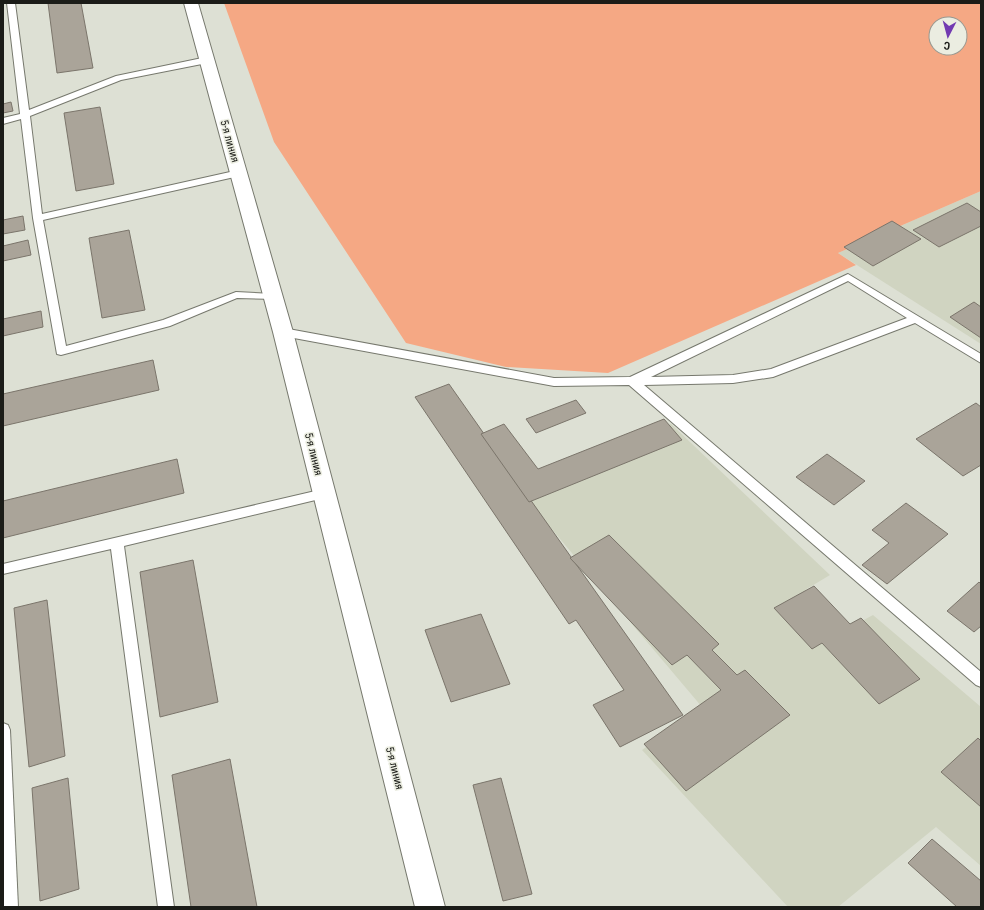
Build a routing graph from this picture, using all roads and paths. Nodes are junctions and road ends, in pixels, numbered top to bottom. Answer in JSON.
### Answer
{"nodes":[{"id":1,"x":11,"y":3,"type":"edge"},
{"id":2,"x":191,"y":3,"type":"edge"},
{"id":3,"x":207,"y":60,"type":"junction"},
{"id":4,"x":25,"y":115,"type":"junction"},
{"id":5,"x":3,"y":121,"type":"edge"},
{"id":6,"x":239,"y":173,"type":"junction"},
{"id":7,"x":38,"y":218,"type":"junction"},
{"id":8,"x":273,"y":297,"type":"junction"},
{"id":9,"x":915,"y":318,"type":"junction"},
{"id":10,"x":283,"y":332,"type":"junction"},
{"id":11,"x":981,"y":359,"type":"edge"},
{"id":12,"x":632,"y":381,"type":"junction"},
{"id":13,"x":324,"y":494,"type":"junction"},
{"id":14,"x":117,"y":542,"type":"junction"},
{"id":15,"x":3,"y":569,"type":"edge"},
{"id":16,"x":981,"y":681,"type":"edge"},
{"id":17,"x":3,"y":730,"type":"edge"},
{"id":18,"x":10,"y":907,"type":"edge"},
{"id":19,"x":166,"y":907,"type":"edge"},
{"id":20,"x":430,"y":907,"type":"edge"}],
"edges":[{"from":1,"to":4,"type":"lane"},
{"from":2,"to":3,"type":"street","name":"5-я линия"},
{"from":3,"to":4,"type":"lane"},
{"from":3,"to":6,"type":"street","name":"5-я линия"},
{"from":4,"to":5,"type":"lane"},
{"from":4,"to":7,"type":"lane"},
{"from":6,"to":7,"type":"lane"},
{"from":6,"to":8,"type":"street","name":"5-я линия"},
{"from":7,"to":8,"type":"lane"},
{"from":8,"to":10,"type":"street","name":"5-я линия"},
{"from":9,"to":11,"type":"lane"},
{"from":9,"to":12,"type":"lane"},
{"from":9,"to":12,"type":"lane"},
{"from":10,"to":12,"type":"lane"},
{"from":10,"to":13,"type":"street","name":"5-я линия"},
{"from":12,"to":16,"type":"lane"},
{"from":13,"to":14,"type":"lane"},
{"from":13,"to":20,"type":"street","name":"5-я линия"},
{"from":14,"to":15,"type":"lane"},
{"from":14,"to":19,"type":"lane"},
{"from":17,"to":18,"type":"lane"}]}
